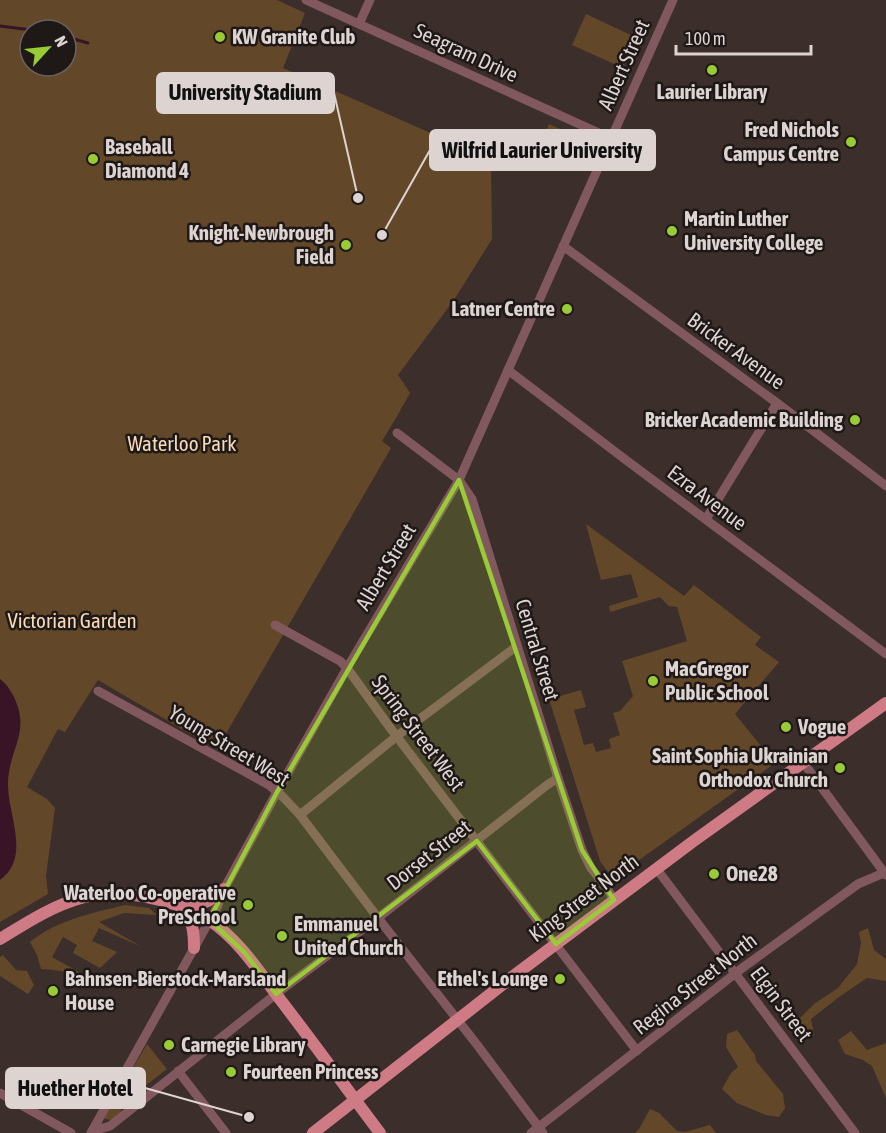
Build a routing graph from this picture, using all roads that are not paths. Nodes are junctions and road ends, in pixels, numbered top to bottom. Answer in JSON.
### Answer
{"nodes":[{"id":1,"x":306,"y":0,"type":"edge"},
{"id":2,"x":370,"y":0,"type":"edge"},
{"id":3,"x":673,"y":0,"type":"edge"},
{"id":4,"x":359,"y":24,"type":"junction"},
{"id":5,"x":610,"y":138,"type":"junction"},
{"id":6,"x":563,"y":246,"type":"junction"},
{"id":7,"x":508,"y":370,"type":"junction"},
{"id":8,"x":777,"y":403,"type":"junction"},
{"id":9,"x":397,"y":432,"type":"dead end"},
{"id":10,"x":459,"y":480,"type":"junction"},
{"id":11,"x":886,"y":486,"type":"edge"},
{"id":12,"x":706,"y":519,"type":"junction"},
{"id":13,"x":275,"y":625,"type":"dead end"},
{"id":14,"x":517,"y":646,"type":"junction"},
{"id":15,"x":886,"y":654,"type":"edge"},
{"id":16,"x":347,"y":668,"type":"junction"},
{"id":17,"x":98,"y":691,"type":"dead end"},
{"id":18,"x":883,"y":709,"type":"edge"},
{"id":19,"x":397,"y":736,"type":"junction"},
{"id":20,"x":803,"y":762,"type":"junction"},
{"id":21,"x":558,"y":778,"type":"junction"},
{"id":22,"x":277,"y":792,"type":"junction"},
{"id":23,"x":300,"y":815,"type":"junction"},
{"id":24,"x":477,"y":841,"type":"junction"},
{"id":25,"x":656,"y":868,"type":"junction"},
{"id":26,"x":886,"y":873,"type":"edge"},
{"id":27,"x":224,"y":889,"type":"junction"},
{"id":28,"x":614,"y":900,"type":"junction"},
{"id":29,"x":177,"y":904,"type":"junction"},
{"id":30,"x":378,"y":918,"type":"junction"},
{"id":31,"x":209,"y":920,"type":"junction"},
{"id":32,"x":0,"y":939,"type":"edge"},
{"id":33,"x":556,"y":944,"type":"junction"},
{"id":34,"x":194,"y":948,"type":"junction"},
{"id":35,"x":736,"y":973,"type":"junction"},
{"id":36,"x":276,"y":994,"type":"junction"},
{"id":37,"x":458,"y":1020,"type":"junction"},
{"id":38,"x":637,"y":1051,"type":"junction"},
{"id":39,"x":178,"y":1071,"type":"junction"},
{"id":40,"x":0,"y":1093,"type":"edge"},
{"id":41,"x":356,"y":1100,"type":"junction"},
{"id":42,"x":537,"y":1131,"type":"edge"},
{"id":43,"x":92,"y":1132,"type":"edge"},
{"id":44,"x":71,"y":1133,"type":"edge"},
{"id":45,"x":226,"y":1133,"type":"edge"},
{"id":46,"x":313,"y":1133,"type":"edge"},
{"id":47,"x":380,"y":1133,"type":"edge"},
{"id":48,"x":855,"y":1133,"type":"edge"}],
"edges":[{"from":1,"to":4,"type":"street","name":"Seagram Drive"},
{"from":2,"to":4,"type":"street"},
{"from":3,"to":5,"type":"street","name":"Albert Street"},
{"from":4,"to":5,"type":"street","name":"Seagram Drive"},
{"from":5,"to":6,"type":"street","name":"Albert Street"},
{"from":6,"to":7,"type":"street","name":"Albert Street"},
{"from":6,"to":8,"type":"street","name":"Bricker Avenue"},
{"from":7,"to":10,"type":"street","name":"Albert Street"},
{"from":7,"to":12,"type":"street","name":"Ezra Avenue"},
{"from":8,"to":11,"type":"street","name":"Bricker Avenue"},
{"from":8,"to":12,"type":"street"},
{"from":9,"to":10,"type":"street","name":"Central Street"},
{"from":10,"to":14,"type":"street","name":"Central Street"},
{"from":10,"to":16,"type":"street","name":"Albert Street"},
{"from":12,"to":15,"type":"street","name":"Ezra Avenue"},
{"from":13,"to":16,"type":"street","name":"Spring Street West"},
{"from":14,"to":19,"type":"street"},
{"from":14,"to":21,"type":"street","name":"Central Street"},
{"from":16,"to":19,"type":"street","name":"Spring Street West"},
{"from":16,"to":22,"type":"street","name":"Albert Street"},
{"from":17,"to":22,"type":"street","name":"Young Street West"},
{"from":18,"to":20,"type":"main road","name":"King Street North"},
{"from":19,"to":23,"type":"street"},
{"from":19,"to":24,"type":"street","name":"Spring Street West"},
{"from":20,"to":25,"type":"main road","name":"King Street North"},
{"from":20,"to":26,"type":"street"},
{"from":21,"to":24,"type":"street","name":"Dorset Street"},
{"from":21,"to":28,"type":"street","name":"Central Street"},
{"from":22,"to":23,"type":"street","name":"Young Street West"},
{"from":22,"to":27,"type":"street","name":"Albert Street"},
{"from":23,"to":30,"type":"street","name":"Young Street West"},
{"from":24,"to":30,"type":"street","name":"Dorset Street"},
{"from":24,"to":33,"type":"street","name":"Spring Street West"},
{"from":25,"to":28,"type":"main road","name":"King Street North"},
{"from":25,"to":35,"type":"street","name":"Elgin Street"},
{"from":26,"to":35,"type":"street","name":"Regina Street North"},
{"from":27,"to":29,"type":"main road"},
{"from":27,"to":31,"type":"street","name":"Albert Street"},
{"from":28,"to":33,"type":"main road","name":"King Street North"},
{"from":29,"to":31,"type":"main road"},
{"from":29,"to":32,"type":"main road"},
{"from":29,"to":34,"type":"main road"},
{"from":30,"to":36,"type":"street","name":"Dorset Street"},
{"from":30,"to":37,"type":"street","name":"Young Street West"},
{"from":31,"to":34,"type":"street","name":"Albert Street"},
{"from":31,"to":36,"type":"main road"},
{"from":33,"to":37,"type":"main road","name":"King Street North"},
{"from":33,"to":38,"type":"street","name":"Spring Street West"},
{"from":34,"to":43,"type":"street","name":"Albert Street"},
{"from":35,"to":38,"type":"street","name":"Regina Street North"},
{"from":35,"to":48,"type":"street","name":"Elgin Street"},
{"from":36,"to":39,"type":"street","name":"Dorset Street"},
{"from":36,"to":41,"type":"main road"},
{"from":37,"to":41,"type":"main road","name":"King Street North"},
{"from":37,"to":42,"type":"street","name":"Young Street West"},
{"from":38,"to":42,"type":"street","name":"Regina Street North"},
{"from":39,"to":43,"type":"street","name":"Dorset Street"},
{"from":39,"to":45,"type":"street"},
{"from":40,"to":44,"type":"street"},
{"from":41,"to":46,"type":"main road","name":"King Street North"},
{"from":41,"to":47,"type":"main road"}]}
